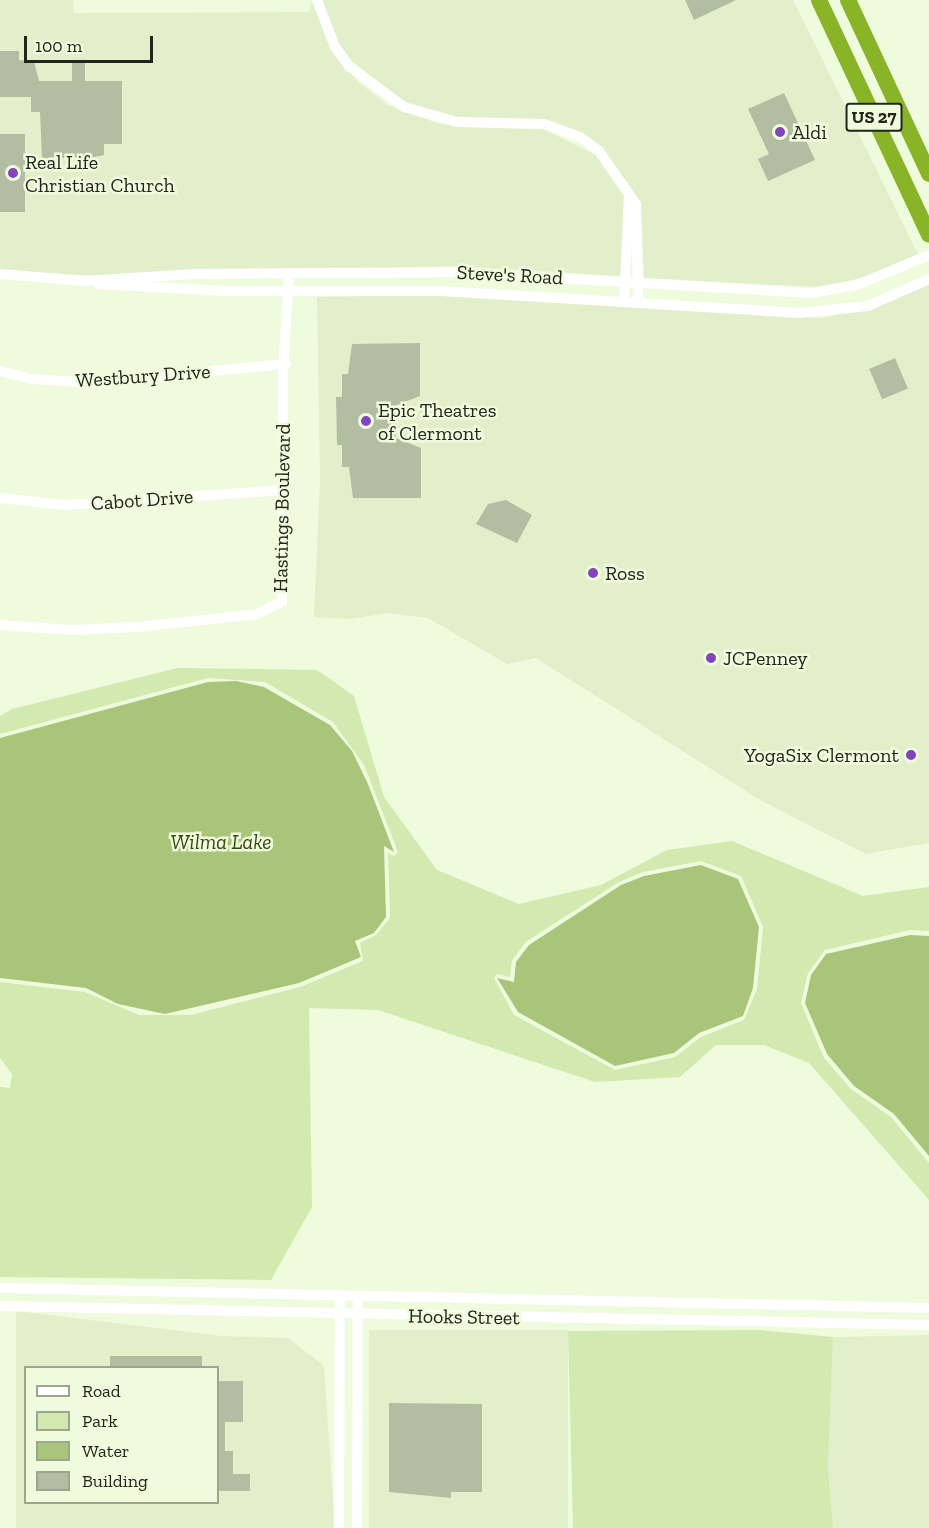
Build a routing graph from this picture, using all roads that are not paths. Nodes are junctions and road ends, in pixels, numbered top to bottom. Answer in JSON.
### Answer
{"nodes":[{"id":1,"x":316,"y":0,"type":"edge"},
{"id":2,"x":819,"y":0,"type":"edge"},
{"id":3,"x":848,"y":0,"type":"edge"},
{"id":4,"x":929,"y":174,"type":"edge"},
{"id":5,"x":629,"y":195,"type":"junction"},
{"id":6,"x":929,"y":235,"type":"edge"},
{"id":7,"x":929,"y":255,"type":"edge"},
{"id":8,"x":289,"y":273,"type":"junction"},
{"id":9,"x":0,"y":274,"type":"edge"},
{"id":10,"x":929,"y":279,"type":"edge"},
{"id":11,"x":84,"y":281,"type":"junction"},
{"id":12,"x":625,"y":282,"type":"junction"},
{"id":13,"x":639,"y":282,"type":"junction"},
{"id":14,"x":289,"y":291,"type":"junction"},
{"id":15,"x":624,"y":302,"type":"junction"},
{"id":16,"x":638,"y":303,"type":"junction"},
{"id":17,"x":286,"y":364,"type":"junction"},
{"id":18,"x":0,"y":371,"type":"edge"},
{"id":19,"x":284,"y":490,"type":"junction"},
{"id":20,"x":0,"y":498,"type":"edge"},
{"id":21,"x":0,"y":625,"type":"edge"},
{"id":22,"x":0,"y":1288,"type":"edge"},
{"id":23,"x":29,"y":1289,"type":"junction"},
{"id":24,"x":340,"y":1296,"type":"junction"},
{"id":25,"x":358,"y":1296,"type":"junction"},
{"id":26,"x":663,"y":1302,"type":"junction"},
{"id":27,"x":0,"y":1306,"type":"edge"},
{"id":28,"x":29,"y":1307,"type":"junction"},
{"id":29,"x":929,"y":1308,"type":"edge"},
{"id":30,"x":340,"y":1315,"type":"junction"},
{"id":31,"x":358,"y":1315,"type":"junction"},
{"id":32,"x":663,"y":1320,"type":"junction"},
{"id":33,"x":929,"y":1326,"type":"edge"},
{"id":34,"x":339,"y":1507,"type":"junction"},
{"id":35,"x":357,"y":1507,"type":"junction"},
{"id":36,"x":339,"y":1528,"type":"edge"},
{"id":37,"x":357,"y":1528,"type":"edge"}],
"edges":[{"from":1,"to":5,"type":"street"},
{"from":2,"to":6,"type":"highway","number":"US 27"},
{"from":3,"to":4,"type":"highway","number":"US 27"},
{"from":5,"to":12,"type":"street"},
{"from":5,"to":13,"type":"street"},
{"from":7,"to":13,"type":"street","name":"Steve's Road"},
{"from":8,"to":11,"type":"street","name":"Steve's Road"},
{"from":8,"to":12,"type":"street","name":"Steve's Road"},
{"from":8,"to":14,"type":"street","name":"Hastings Boulevard"},
{"from":9,"to":11,"type":"street","name":"Steve's Road"},
{"from":10,"to":16,"type":"street","name":"Steve's Road"},
{"from":11,"to":14,"type":"street","name":"Steve's Road"},
{"from":12,"to":13,"type":"street","name":"Steve's Road"},
{"from":12,"to":15,"type":"street"},
{"from":13,"to":16,"type":"street"},
{"from":14,"to":15,"type":"street","name":"Steve's Road"},
{"from":14,"to":17,"type":"street","name":"Hastings Boulevard"},
{"from":15,"to":16,"type":"street","name":"Steve's Road"},
{"from":17,"to":18,"type":"street","name":"Westbury Drive"},
{"from":17,"to":19,"type":"street","name":"Hastings Boulevard"},
{"from":19,"to":20,"type":"street","name":"Cabot Drive"},
{"from":19,"to":21,"type":"street","name":"Hastings Boulevard"},
{"from":22,"to":23,"type":"street","name":"Hooks Street"},
{"from":23,"to":24,"type":"street","name":"Hooks Street"},
{"from":23,"to":28,"type":"street"},
{"from":24,"to":25,"type":"street","name":"Hooks Street"},
{"from":24,"to":30,"type":"street"},
{"from":25,"to":26,"type":"street","name":"Hooks Street"},
{"from":25,"to":31,"type":"street"},
{"from":26,"to":29,"type":"street","name":"Hooks Street"},
{"from":26,"to":32,"type":"street"},
{"from":27,"to":28,"type":"street","name":"Hooks Street"},
{"from":28,"to":30,"type":"street","name":"Hooks Street"},
{"from":30,"to":31,"type":"street","name":"Hooks Street"},
{"from":30,"to":34,"type":"street"},
{"from":31,"to":32,"type":"street","name":"Hooks Street"},
{"from":31,"to":35,"type":"street"},
{"from":32,"to":33,"type":"street","name":"Hooks Street"},
{"from":34,"to":35,"type":"street"},
{"from":34,"to":36,"type":"street"},
{"from":35,"to":37,"type":"street"}]}
